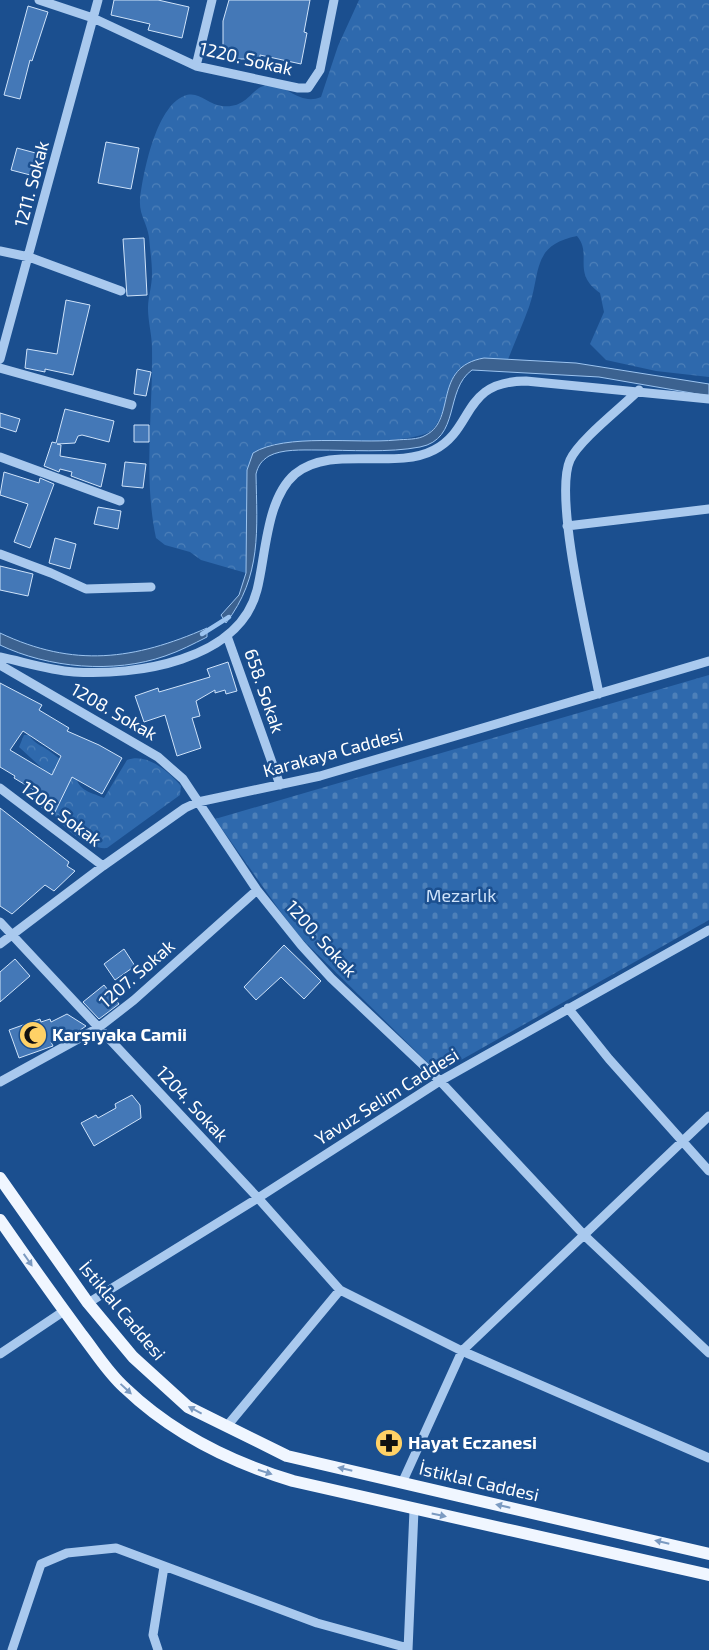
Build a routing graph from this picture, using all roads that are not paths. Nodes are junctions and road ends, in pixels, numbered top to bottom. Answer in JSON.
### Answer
{"nodes":[{"id":1,"x":39,"y":0,"type":"edge"},
{"id":2,"x":98,"y":0,"type":"edge"},
{"id":3,"x":212,"y":0,"type":"edge"},
{"id":4,"x":334,"y":0,"type":"edge"},
{"id":5,"x":93,"y":18,"type":"junction"},
{"id":6,"x":196,"y":66,"type":"junction"},
{"id":7,"x":0,"y":251,"type":"edge"},
{"id":8,"x":29,"y":257,"type":"junction"},
{"id":9,"x":121,"y":291,"type":"dead end"},
{"id":10,"x":0,"y":358,"type":"edge"},
{"id":11,"x":0,"y":368,"type":"edge"},
{"id":12,"x":640,"y":390,"type":"junction"},
{"id":13,"x":709,"y":399,"type":"edge"},
{"id":14,"x":132,"y":405,"type":"dead end"},
{"id":15,"x":0,"y":457,"type":"edge"},
{"id":16,"x":120,"y":501,"type":"dead end"},
{"id":17,"x":709,"y":510,"type":"edge"},
{"id":18,"x":567,"y":526,"type":"junction"},
{"id":19,"x":0,"y":554,"type":"edge"},
{"id":20,"x":151,"y":587,"type":"dead end"},
{"id":21,"x":227,"y":636,"type":"junction"},
{"id":22,"x":0,"y":657,"type":"edge"},
{"id":23,"x":709,"y":661,"type":"edge"},
{"id":24,"x":0,"y":665,"type":"edge"},
{"id":25,"x":599,"y":694,"type":"junction"},
{"id":26,"x":280,"y":786,"type":"junction"},
{"id":27,"x":0,"y":788,"type":"edge"},
{"id":28,"x":198,"y":802,"type":"junction"},
{"id":29,"x":103,"y":866,"type":"junction"},
{"id":30,"x":257,"y":890,"type":"junction"},
{"id":31,"x":0,"y":922,"type":"edge"},
{"id":32,"x":709,"y":930,"type":"edge"},
{"id":33,"x":13,"y":934,"type":"junction"},
{"id":34,"x":0,"y":944,"type":"edge"},
{"id":35,"x":568,"y":1008,"type":"junction"},
{"id":36,"x":98,"y":1028,"type":"junction"},
{"id":37,"x":440,"y":1081,"type":"junction"},
{"id":38,"x":0,"y":1082,"type":"edge"},
{"id":39,"x":709,"y":1116,"type":"edge"},
{"id":40,"x":682,"y":1141,"type":"junction"},
{"id":41,"x":709,"y":1171,"type":"edge"},
{"id":42,"x":0,"y":1178,"type":"edge"},
{"id":43,"x":258,"y":1198,"type":"junction"},
{"id":44,"x":0,"y":1220,"type":"edge"},
{"id":45,"x":585,"y":1236,"type":"junction"},
{"id":46,"x":340,"y":1290,"type":"junction"},
{"id":47,"x":88,"y":1302,"type":"junction"},
{"id":48,"x":64,"y":1311,"type":"junction"},
{"id":49,"x":462,"y":1351,"type":"junction"},
{"id":50,"x":3,"y":1353,"type":"edge"},
{"id":51,"x":709,"y":1354,"type":"edge"},
{"id":52,"x":0,"y":1361,"type":"edge"},
{"id":53,"x":227,"y":1426,"type":"junction"},
{"id":54,"x":709,"y":1458,"type":"edge"},
{"id":55,"x":402,"y":1483,"type":"junction"},
{"id":56,"x":414,"y":1510,"type":"junction"},
{"id":57,"x":709,"y":1554,"type":"edge"},
{"id":58,"x":164,"y":1567,"type":"junction"},
{"id":59,"x":709,"y":1575,"type":"edge"},
{"id":60,"x":408,"y":1649,"type":"edge"},
{"id":61,"x":12,"y":1650,"type":"edge"},
{"id":62,"x":158,"y":1650,"type":"edge"}],
"edges":[{"from":1,"to":5,"type":"street","name":"1220. Sokak"},
{"from":2,"to":5,"type":"street","name":"1211. Sokak"},
{"from":3,"to":6,"type":"street"},
{"from":4,"to":6,"type":"street","name":"1220. Sokak"},
{"from":5,"to":6,"type":"street","name":"1220. Sokak"},
{"from":5,"to":8,"type":"street","name":"1211. Sokak"},
{"from":7,"to":8,"type":"street"},
{"from":8,"to":9,"type":"street"},
{"from":8,"to":10,"type":"street","name":"1211. Sokak"},
{"from":11,"to":14,"type":"street"},
{"from":12,"to":13,"type":"street"},
{"from":12,"to":18,"type":"street"},
{"from":12,"to":21,"type":"street"},
{"from":15,"to":16,"type":"street"},
{"from":17,"to":18,"type":"street"},
{"from":18,"to":25,"type":"street"},
{"from":19,"to":20,"type":"street"},
{"from":21,"to":22,"type":"street"},
{"from":21,"to":26,"type":"street","name":"658. Sokak"},
{"from":23,"to":25,"type":"street","name":"Karakaya Caddesi"},
{"from":24,"to":28,"type":"street","name":"1208. Sokak"},
{"from":25,"to":26,"type":"street","name":"Karakaya Caddesi"},
{"from":26,"to":28,"type":"street","name":"Karakaya Caddesi"},
{"from":27,"to":29,"type":"street","name":"1206. Sokak"},
{"from":28,"to":29,"type":"street","name":"Karakaya Caddesi"},
{"from":28,"to":30,"type":"street","name":"1200. Sokak"},
{"from":29,"to":33,"type":"street","name":"Karakaya Caddesi"},
{"from":30,"to":36,"type":"street","name":"1207. Sokak"},
{"from":30,"to":37,"type":"street","name":"1200. Sokak"},
{"from":31,"to":33,"type":"street","name":"1204. Sokak"},
{"from":32,"to":35,"type":"street","name":"Yavuz Selim Caddesi"},
{"from":33,"to":34,"type":"street","name":"Karakaya Caddesi"},
{"from":33,"to":36,"type":"street","name":"1204. Sokak"},
{"from":35,"to":37,"type":"street","name":"Yavuz Selim Caddesi"},
{"from":35,"to":40,"type":"street"},
{"from":36,"to":38,"type":"street","name":"1207. Sokak"},
{"from":36,"to":43,"type":"street","name":"1204. Sokak"},
{"from":37,"to":43,"type":"street","name":"Yavuz Selim Caddesi"},
{"from":37,"to":45,"type":"street","name":"1200. Sokak"},
{"from":39,"to":40,"type":"street"},
{"from":40,"to":41,"type":"street"},
{"from":40,"to":45,"type":"street"},
{"from":42,"to":47,"type":"main road","name":"İstiklal Caddesi"},
{"from":43,"to":46,"type":"street","name":"1204. Sokak"},
{"from":43,"to":47,"type":"street","name":"Yavuz Selim Caddesi"},
{"from":44,"to":48,"type":"main road","one_way":true},
{"from":45,"to":49,"type":"street"},
{"from":45,"to":51,"type":"street","name":"1200. Sokak"},
{"from":46,"to":49,"type":"street"},
{"from":46,"to":53,"type":"street"},
{"from":53,"to":47,"type":"main road","name":"İstiklal Caddesi","one_way":true},
{"from":48,"to":50,"type":"street"},
{"from":48,"to":56,"type":"main road","one_way":true},
{"from":49,"to":54,"type":"street"},
{"from":49,"to":55,"type":"street"},
{"from":50,"to":52,"type":"street"},
{"from":55,"to":53,"type":"main road","name":"İstiklal Caddesi","one_way":true},
{"from":57,"to":55,"type":"main road","name":"İstiklal Caddesi","one_way":true},
{"from":56,"to":59,"type":"main road","one_way":true},
{"from":56,"to":60,"type":"street"},
{"from":58,"to":60,"type":"street"},
{"from":58,"to":61,"type":"street"},
{"from":58,"to":62,"type":"street"}]}
